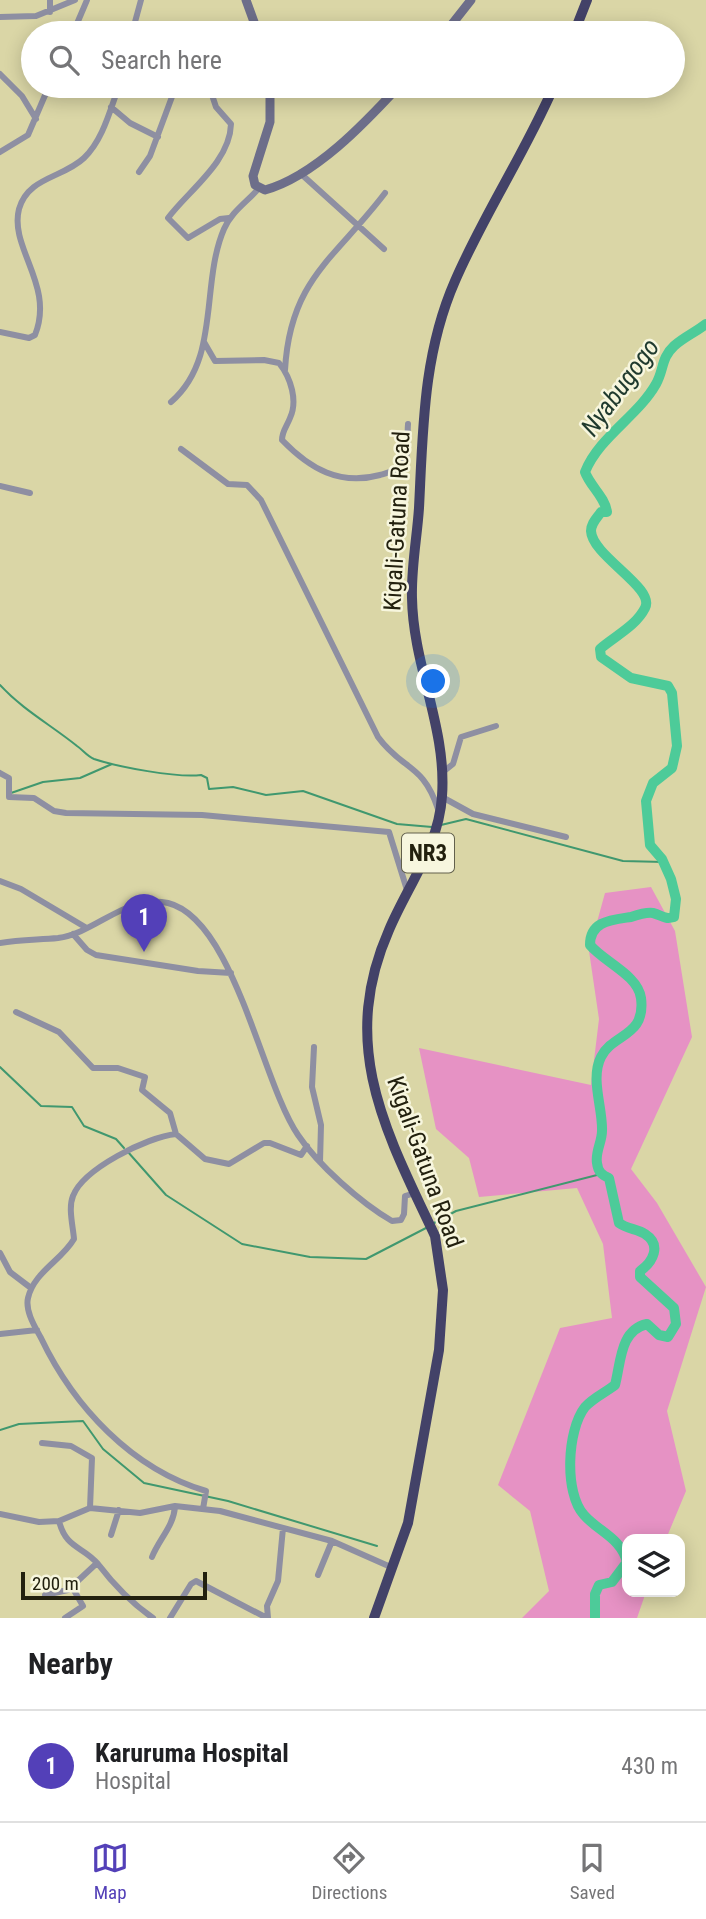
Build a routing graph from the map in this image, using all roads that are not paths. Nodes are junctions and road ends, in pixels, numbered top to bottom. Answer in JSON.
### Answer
{"nodes":[{"id":1,"x":50,"y":0,"type":"edge"},
{"id":2,"x":75,"y":0,"type":"edge"},
{"id":3,"x":88,"y":0,"type":"edge"},
{"id":4,"x":141,"y":0,"type":"edge"},
{"id":5,"x":247,"y":0,"type":"edge"},
{"id":6,"x":471,"y":0,"type":"edge"},
{"id":7,"x":587,"y":0,"type":"edge"},
{"id":8,"x":50,"y":12,"type":"junction"},
{"id":9,"x":0,"y":17,"type":"edge"},
{"id":10,"x":78,"y":21,"type":"edge"},
{"id":11,"x":135,"y":21,"type":"edge"},
{"id":12,"x":254,"y":21,"type":"edge"},
{"id":13,"x":454,"y":21,"type":"edge"},
{"id":14,"x":579,"y":21,"type":"edge"},
{"id":15,"x":0,"y":74,"type":"edge"},
{"id":16,"x":5,"y":81,"type":"junction"},
{"id":17,"x":0,"y":88,"type":"edge"},
{"id":18,"x":21,"y":95,"type":"edge"},
{"id":19,"x":23,"y":98,"type":"edge"},
{"id":20,"x":44,"y":98,"type":"edge"},
{"id":21,"x":115,"y":98,"type":"edge"},
{"id":22,"x":172,"y":98,"type":"edge"},
{"id":23,"x":213,"y":98,"type":"edge"},
{"id":24,"x":270,"y":98,"type":"edge"},
{"id":25,"x":387,"y":98,"type":"edge"},
{"id":26,"x":548,"y":98,"type":"edge"},
{"id":27,"x":111,"y":107,"type":"junction"},
{"id":28,"x":36,"y":119,"type":"junction"},
{"id":29,"x":158,"y":137,"type":"junction"},
{"id":30,"x":0,"y":152,"type":"edge"},
{"id":31,"x":139,"y":172,"type":"dead end"},
{"id":32,"x":300,"y":173,"type":"junction"},
{"id":33,"x":259,"y":188,"type":"junction"},
{"id":34,"x":385,"y":193,"type":"dead end"},
{"id":35,"x":229,"y":218,"type":"junction"},
{"id":36,"x":359,"y":227,"type":"junction"},
{"id":37,"x":383,"y":249,"type":"dead end"},
{"id":38,"x":0,"y":332,"type":"edge"},
{"id":39,"x":204,"y":342,"type":"junction"},
{"id":40,"x":285,"y":372,"type":"junction"},
{"id":41,"x":171,"y":402,"type":"dead end"},
{"id":42,"x":408,"y":424,"type":"dead end"},
{"id":43,"x":181,"y":449,"type":"dead end"},
{"id":44,"x":0,"y":486,"type":"edge"},
{"id":45,"x":30,"y":494,"type":"dead end"},
{"id":46,"x":496,"y":726,"type":"dead end"},
{"id":47,"x":443,"y":772,"type":"junction"},
{"id":48,"x":0,"y":773,"type":"edge"},
{"id":49,"x":442,"y":797,"type":"junction"},
{"id":50,"x":440,"y":814,"type":"junction"},
{"id":51,"x":566,"y":837,"type":"dead end"},
{"id":52,"x":0,"y":881,"type":"edge"},
{"id":53,"x":407,"y":892,"type":"junction"},
{"id":54,"x":85,"y":927,"type":"junction"},
{"id":55,"x":74,"y":933,"type":"junction"},
{"id":56,"x":0,"y":943,"type":"edge"},
{"id":57,"x":231,"y":973,"type":"junction"},
{"id":58,"x":16,"y":1012,"type":"dead end"},
{"id":59,"x":314,"y":1047,"type":"dead end"},
{"id":60,"x":176,"y":1134,"type":"junction"},
{"id":61,"x":307,"y":1146,"type":"junction"},
{"id":62,"x":320,"y":1162,"type":"junction"},
{"id":63,"x":415,"y":1193,"type":"junction"},
{"id":64,"x":0,"y":1253,"type":"edge"},
{"id":65,"x":31,"y":1288,"type":"junction"},
{"id":66,"x":37,"y":1330,"type":"junction"},
{"id":67,"x":0,"y":1334,"type":"edge"},
{"id":68,"x":42,"y":1443,"type":"dead end"},
{"id":69,"x":175,"y":1506,"type":"junction"},
{"id":70,"x":90,"y":1508,"type":"junction"},
{"id":71,"x":204,"y":1509,"type":"junction"},
{"id":72,"x":119,"y":1510,"type":"junction"},
{"id":73,"x":0,"y":1514,"type":"edge"},
{"id":74,"x":59,"y":1521,"type":"junction"},
{"id":75,"x":283,"y":1528,"type":"junction"},
{"id":76,"x":111,"y":1535,"type":"dead end"},
{"id":77,"x":332,"y":1541,"type":"junction"},
{"id":78,"x":152,"y":1557,"type":"dead end"},
{"id":79,"x":97,"y":1563,"type":"junction"},
{"id":80,"x":393,"y":1569,"type":"junction"},
{"id":81,"x":318,"y":1575,"type":"dead end"},
{"id":82,"x":72,"y":1587,"type":"junction"},
{"id":83,"x":45,"y":1595,"type":"dead end"},
{"id":84,"x":67,"y":1617,"type":"edge"},
{"id":85,"x":153,"y":1618,"type":"edge"},
{"id":86,"x":170,"y":1618,"type":"edge"},
{"id":87,"x":267,"y":1618,"type":"edge"},
{"id":88,"x":374,"y":1618,"type":"edge"}],
"edges":[{"from":1,"to":8,"type":"street"},
{"from":2,"to":8,"type":"street"},
{"from":3,"to":10,"type":"street"},
{"from":4,"to":11,"type":"street"},
{"from":5,"to":12,"type":"main road"},
{"from":6,"to":13,"type":"main road"},
{"from":7,"to":14,"type":"highway"},
{"from":8,"to":9,"type":"street"},
{"from":15,"to":16,"type":"street"},
{"from":16,"to":17,"type":"street"},
{"from":16,"to":18,"type":"street"},
{"from":19,"to":28,"type":"street"},
{"from":20,"to":28,"type":"street"},
{"from":21,"to":27,"type":"street"},
{"from":22,"to":29,"type":"street"},
{"from":23,"to":35,"type":"street"},
{"from":24,"to":33,"type":"main road"},
{"from":25,"to":32,"type":"main road"},
{"from":26,"to":47,"type":"highway","name":"Kigali-Gatuna Road","number":"NR3"},
{"from":27,"to":29,"type":"street"},
{"from":27,"to":38,"type":"street"},
{"from":28,"to":30,"type":"street"},
{"from":29,"to":31,"type":"street"},
{"from":32,"to":33,"type":"main road"},
{"from":32,"to":36,"type":"street"},
{"from":33,"to":35,"type":"street"},
{"from":34,"to":36,"type":"street"},
{"from":35,"to":39,"type":"street"},
{"from":36,"to":37,"type":"street"},
{"from":36,"to":40,"type":"street"},
{"from":39,"to":40,"type":"street"},
{"from":39,"to":41,"type":"street"},
{"from":40,"to":42,"type":"street"},
{"from":43,"to":50,"type":"street"},
{"from":44,"to":45,"type":"street"},
{"from":46,"to":47,"type":"street"},
{"from":47,"to":49,"type":"highway","name":"Kigali-Gatuna Road","number":"NR3"},
{"from":48,"to":53,"type":"street"},
{"from":49,"to":50,"type":"highway","name":"Kigali-Gatuna Road","number":"NR3"},
{"from":49,"to":51,"type":"street"},
{"from":50,"to":53,"type":"highway","name":"Kigali-Gatuna Road","number":"NR3"},
{"from":52,"to":54,"type":"street"},
{"from":53,"to":63,"type":"highway","name":"Kigali-Gatuna Road","number":"NR3"},
{"from":54,"to":55,"type":"street"},
{"from":54,"to":57,"type":"street"},
{"from":55,"to":56,"type":"street"},
{"from":55,"to":57,"type":"street"},
{"from":57,"to":61,"type":"street"},
{"from":58,"to":60,"type":"street"},
{"from":59,"to":62,"type":"street"},
{"from":60,"to":61,"type":"street"},
{"from":60,"to":65,"type":"street"},
{"from":61,"to":62,"type":"street"},
{"from":62,"to":63,"type":"street"},
{"from":63,"to":80,"type":"highway","name":"Kigali-Gatuna Road","number":"NR3"},
{"from":64,"to":65,"type":"street"},
{"from":65,"to":66,"type":"street"},
{"from":66,"to":67,"type":"street"},
{"from":66,"to":71,"type":"street"},
{"from":68,"to":70,"type":"street"},
{"from":69,"to":71,"type":"street"},
{"from":69,"to":72,"type":"street"},
{"from":69,"to":78,"type":"street"},
{"from":70,"to":72,"type":"street"},
{"from":70,"to":74,"type":"street"},
{"from":71,"to":75,"type":"street"},
{"from":72,"to":76,"type":"street"},
{"from":73,"to":74,"type":"street"},
{"from":74,"to":79,"type":"street"},
{"from":75,"to":77,"type":"street"},
{"from":75,"to":87,"type":"street"},
{"from":77,"to":80,"type":"street"},
{"from":77,"to":81,"type":"street"},
{"from":79,"to":82,"type":"street"},
{"from":79,"to":85,"type":"street"},
{"from":80,"to":88,"type":"highway","name":"Kigali-Gatuna Road","number":"NR3"},
{"from":82,"to":83,"type":"street"},
{"from":82,"to":84,"type":"street"},
{"from":86,"to":87,"type":"street"}]}
